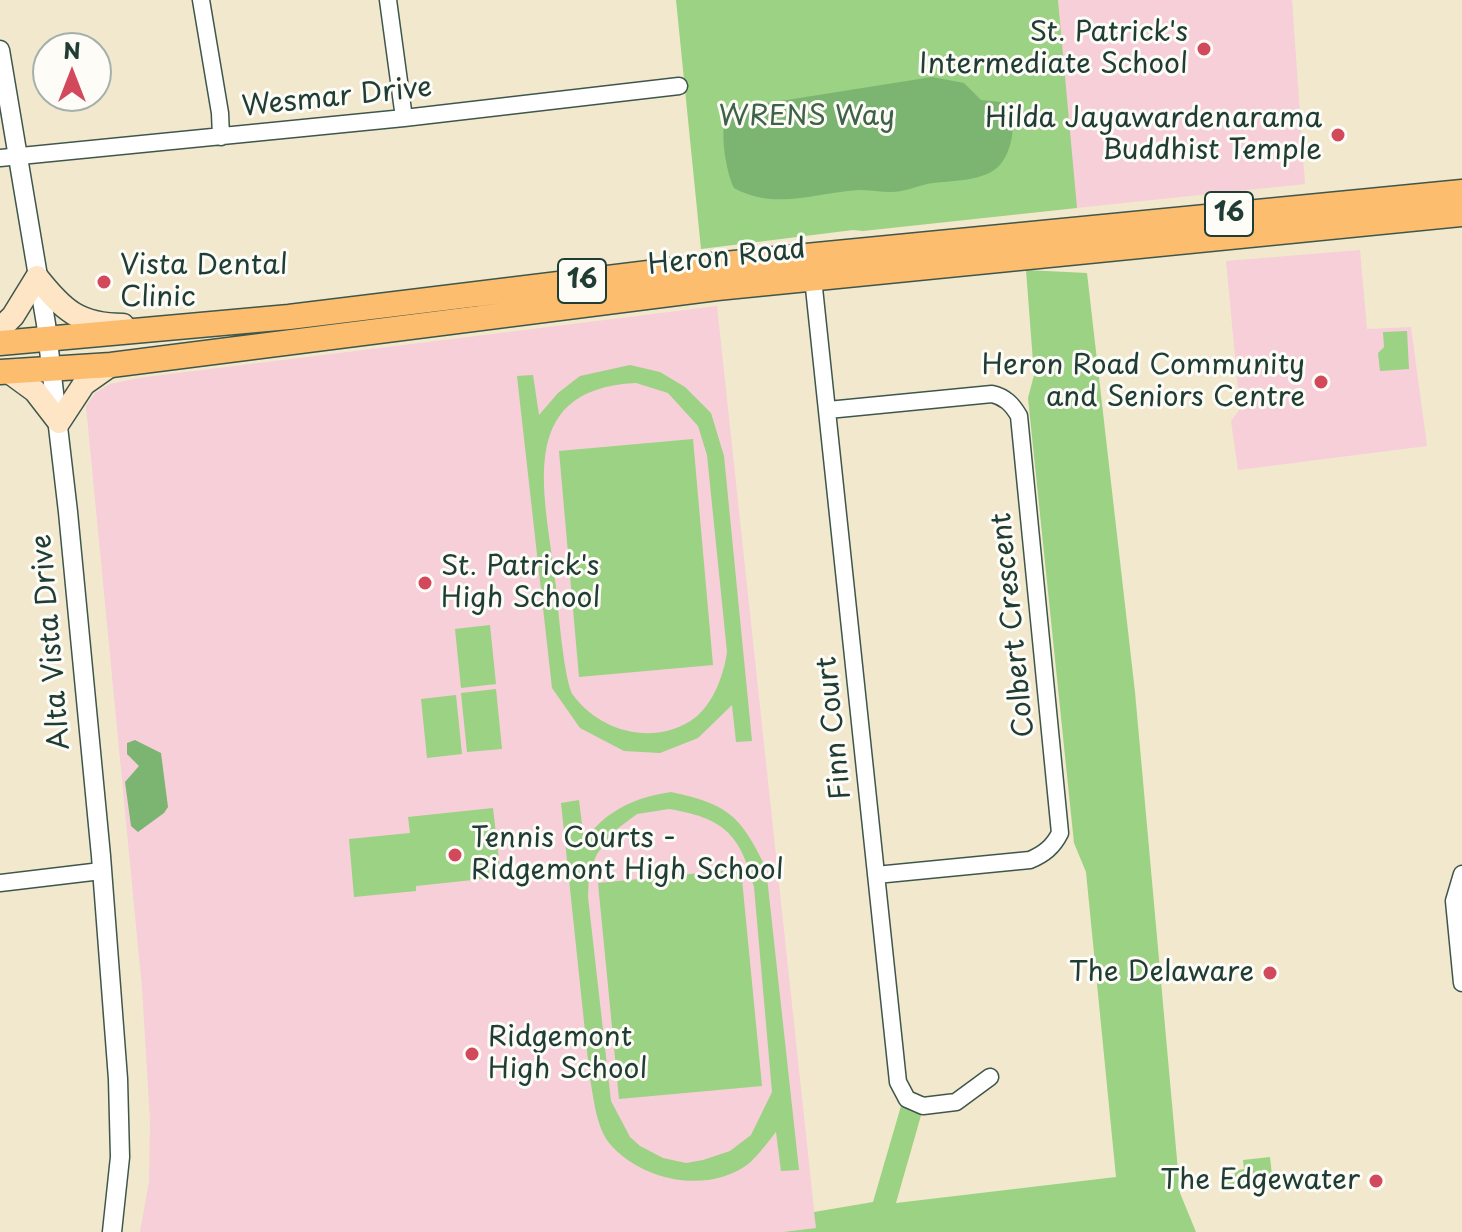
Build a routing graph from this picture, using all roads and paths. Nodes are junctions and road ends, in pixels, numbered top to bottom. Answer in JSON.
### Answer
{"nodes":[{"id":1,"x":201,"y":0,"type":"edge"},
{"id":2,"x":388,"y":0,"type":"edge"},
{"id":3,"x":0,"y":50,"type":"edge"},
{"id":4,"x":679,"y":86,"type":"dead end"},
{"id":5,"x":404,"y":118,"type":"junction"},
{"id":6,"x":221,"y":137,"type":"junction"},
{"id":7,"x":9,"y":157,"type":"edge"},
{"id":8,"x":1462,"y":192,"type":"edge"},
{"id":9,"x":1462,"y":214,"type":"edge"},
{"id":10,"x":812,"y":268,"type":"junction"},
{"id":11,"x":37,"y":277,"type":"junction"},
{"id":12,"x":208,"y":326,"type":"junction"},
{"id":13,"x":0,"y":329,"type":"edge"},
{"id":14,"x":48,"y":341,"type":"junction"},
{"id":15,"x":0,"y":343,"type":"edge"},
{"id":16,"x":111,"y":365,"type":"junction"},
{"id":17,"x":51,"y":368,"type":"junction"},
{"id":18,"x":5,"y":372,"type":"edge"},
{"id":19,"x":828,"y":410,"type":"junction"},
{"id":20,"x":59,"y":422,"type":"junction"},
{"id":21,"x":101,"y":871,"type":"junction"},
{"id":22,"x":1462,"y":874,"type":"edge"},
{"id":23,"x":876,"y":875,"type":"junction"},
{"id":24,"x":0,"y":883,"type":"edge"},
{"id":25,"x":1462,"y":983,"type":"edge"},
{"id":26,"x":990,"y":1077,"type":"dead end"},
{"id":27,"x":112,"y":1232,"type":"edge"}],
"edges":[{"from":1,"to":6,"type":"street"},
{"from":2,"to":5,"type":"street"},
{"from":3,"to":7,"type":"street","name":"Alta Vista Drive"},
{"from":4,"to":5,"type":"street","name":"Wesmar Drive"},
{"from":5,"to":6,"type":"street","name":"Wesmar Drive"},
{"from":6,"to":7,"type":"street","name":"Wesmar Drive"},
{"from":7,"to":11,"type":"street","name":"Alta Vista Drive"},
{"from":8,"to":10,"type":"main road","name":"Heron Road","number":"16"},
{"from":9,"to":10,"type":"main road","name":"Heron Road","number":"16"},
{"from":10,"to":12,"type":"main road","name":"Heron Road","number":"16"},
{"from":10,"to":16,"type":"main road","name":"Heron Road","number":"16"},
{"from":10,"to":19,"type":"street","name":"Finn Court"},
{"from":11,"to":12,"type":"main road"},
{"from":11,"to":13,"type":"main road"},
{"from":11,"to":14,"type":"street","name":"Alta Vista Drive"},
{"from":12,"to":14,"type":"main road","name":"Heron Road","number":"16"},
{"from":14,"to":15,"type":"main road","name":"Heron Road","number":"16"},
{"from":14,"to":17,"type":"street","name":"Alta Vista Drive"},
{"from":16,"to":17,"type":"main road","name":"Heron Road","number":"16"},
{"from":16,"to":20,"type":"main road"},
{"from":17,"to":18,"type":"main road","name":"Heron Road","number":"16"},
{"from":17,"to":20,"type":"street","name":"Alta Vista Drive"},
{"from":18,"to":20,"type":"main road"},
{"from":19,"to":23,"type":"street","name":"Finn Court"},
{"from":19,"to":23,"type":"street","name":"Colbert Crescent"},
{"from":20,"to":21,"type":"street","name":"Alta Vista Drive"},
{"from":21,"to":24,"type":"street"},
{"from":21,"to":27,"type":"street","name":"Alta Vista Drive"},
{"from":22,"to":25,"type":"street"},
{"from":23,"to":26,"type":"street","name":"Finn Court"}]}
